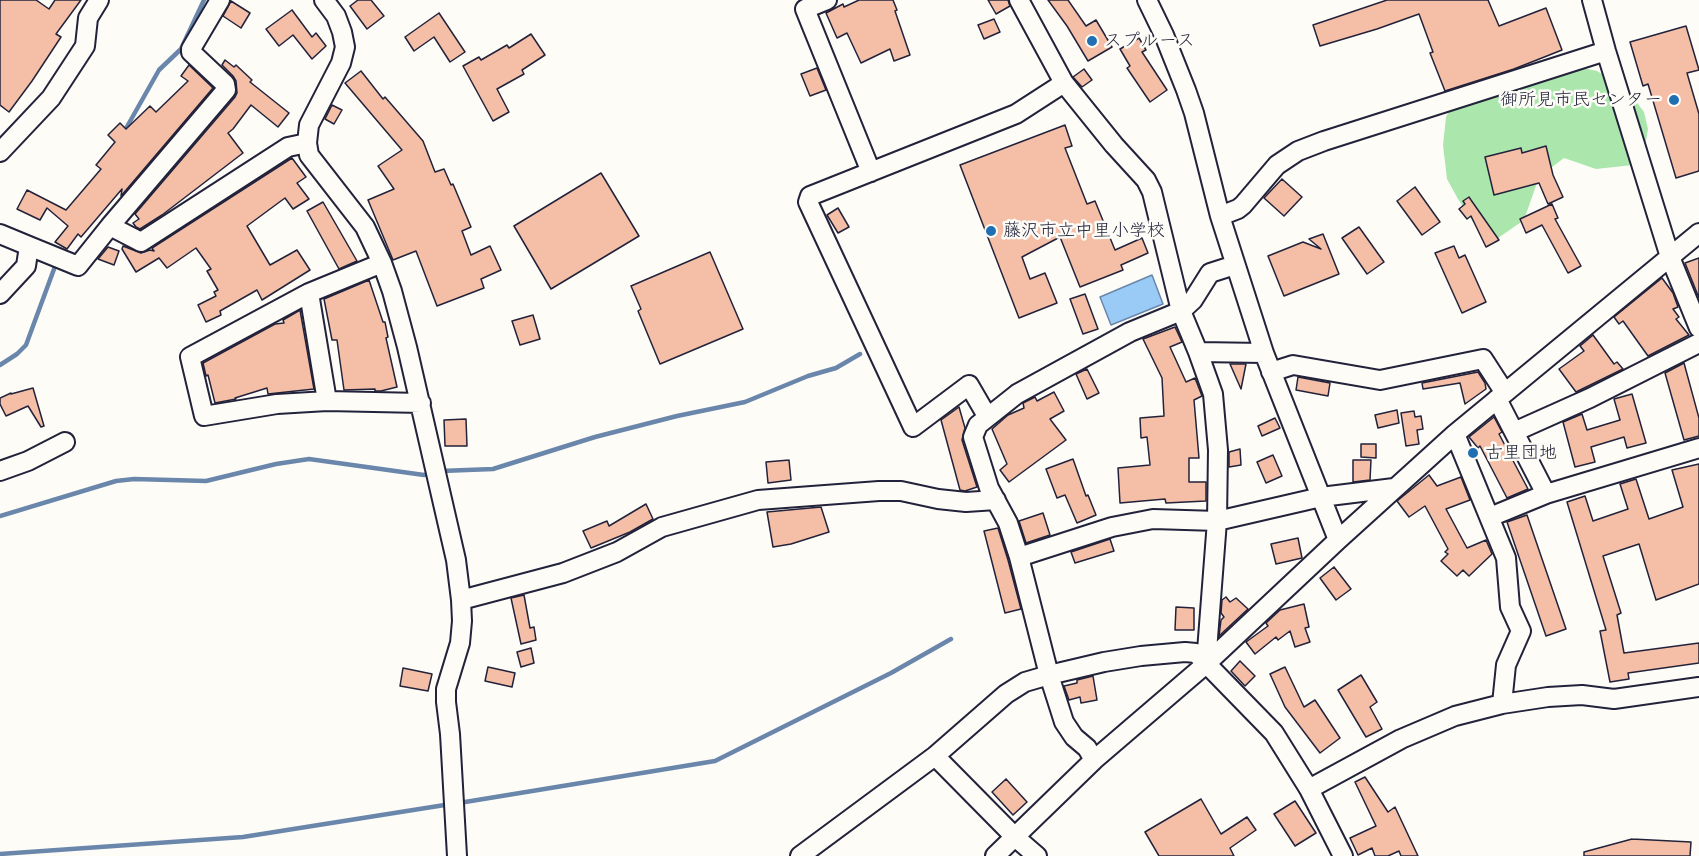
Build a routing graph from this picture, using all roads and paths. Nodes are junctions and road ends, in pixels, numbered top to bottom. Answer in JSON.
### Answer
{"nodes":[{"id":1,"x":99,"y":0,"type":"edge"},
{"id":2,"x":220,"y":0,"type":"edge"},
{"id":3,"x":324,"y":0,"type":"edge"},
{"id":4,"x":1019,"y":0,"type":"edge"},
{"id":5,"x":1147,"y":0,"type":"edge"},
{"id":6,"x":1592,"y":0,"type":"edge"},
{"id":7,"x":823,"y":1,"type":"edge"},
{"id":8,"x":1606,"y":51,"type":"junction"},
{"id":9,"x":1064,"y":83,"type":"junction"},
{"id":10,"x":307,"y":143,"type":"junction"},
{"id":11,"x":0,"y":152,"type":"edge"},
{"id":12,"x":871,"y":172,"type":"junction"},
{"id":13,"x":1220,"y":216,"type":"junction"},
{"id":14,"x":110,"y":226,"type":"junction"},
{"id":15,"x":1699,"y":233,"type":"edge"},
{"id":16,"x":0,"y":234,"type":"edge"},
{"id":17,"x":29,"y":246,"type":"junction"},
{"id":18,"x":1670,"y":257,"type":"junction"},
{"id":19,"x":382,"y":263,"type":"junction"},
{"id":20,"x":1235,"y":265,"type":"junction"},
{"id":21,"x":309,"y":292,"type":"junction"},
{"id":22,"x":0,"y":294,"type":"edge"},
{"id":23,"x":1181,"y":311,"type":"junction"},
{"id":24,"x":1699,"y":328,"type":"edge"},
{"id":25,"x":1699,"y":343,"type":"edge"},
{"id":26,"x":1198,"y":352,"type":"junction"},
{"id":27,"x":1264,"y":353,"type":"junction"},
{"id":28,"x":1271,"y":372,"type":"junction"},
{"id":29,"x":1501,"y":396,"type":"junction"},
{"id":30,"x":327,"y":402,"type":"junction"},
{"id":31,"x":421,"y":403,"type":"junction"},
{"id":32,"x":987,"y":416,"type":"junction"},
{"id":33,"x":1514,"y":432,"type":"junction"},
{"id":34,"x":1455,"y":434,"type":"junction"},
{"id":35,"x":65,"y":442,"type":"dead end"},
{"id":36,"x":1699,"y":448,"type":"edge"},
{"id":37,"x":0,"y":471,"type":"edge"},
{"id":38,"x":1394,"y":488,"type":"junction"},
{"id":39,"x":1546,"y":494,"type":"junction"},
{"id":40,"x":1321,"y":497,"type":"junction"},
{"id":41,"x":996,"y":500,"type":"junction"},
{"id":42,"x":1490,"y":517,"type":"junction"},
{"id":43,"x":1217,"y":521,"type":"junction"},
{"id":44,"x":1338,"y":540,"type":"junction"},
{"id":45,"x":1019,"y":557,"type":"junction"},
{"id":46,"x":461,"y":600,"type":"junction"},
{"id":47,"x":1206,"y":664,"type":"junction"},
{"id":48,"x":1049,"y":675,"type":"junction"},
{"id":49,"x":1699,"y":687,"type":"edge"},
{"id":50,"x":1502,"y":704,"type":"junction"},
{"id":51,"x":936,"y":756,"type":"junction"},
{"id":52,"x":1094,"y":760,"type":"junction"},
{"id":53,"x":1309,"y":789,"type":"junction"},
{"id":54,"x":1015,"y":837,"type":"junction"},
{"id":55,"x":457,"y":856,"type":"edge"},
{"id":56,"x":800,"y":856,"type":"edge"},
{"id":57,"x":995,"y":856,"type":"edge"},
{"id":58,"x":1037,"y":856,"type":"edge"},
{"id":59,"x":1342,"y":856,"type":"edge"}],
"edges":[{"from":1,"to":11,"type":"street"},
{"from":2,"to":14,"type":"street"},
{"from":3,"to":10,"type":"street"},
{"from":4,"to":9,"type":"street"},
{"from":5,"to":13,"type":"street"},
{"from":6,"to":8,"type":"street"},
{"from":7,"to":12,"type":"street"},
{"from":8,"to":13,"type":"street"},
{"from":8,"to":18,"type":"street"},
{"from":9,"to":12,"type":"street"},
{"from":9,"to":23,"type":"street"},
{"from":10,"to":14,"type":"street"},
{"from":10,"to":19,"type":"street"},
{"from":12,"to":32,"type":"street"},
{"from":13,"to":20,"type":"street"},
{"from":14,"to":17,"type":"street"},
{"from":15,"to":18,"type":"street"},
{"from":16,"to":17,"type":"street"},
{"from":17,"to":22,"type":"street"},
{"from":18,"to":24,"type":"street"},
{"from":18,"to":29,"type":"street"},
{"from":19,"to":21,"type":"street"},
{"from":19,"to":31,"type":"street"},
{"from":20,"to":23,"type":"street"},
{"from":20,"to":27,"type":"street"},
{"from":21,"to":30,"type":"street"},
{"from":21,"to":30,"type":"street"},
{"from":23,"to":26,"type":"street"},
{"from":23,"to":32,"type":"street"},
{"from":25,"to":33,"type":"street"},
{"from":26,"to":27,"type":"street"},
{"from":26,"to":43,"type":"street"},
{"from":27,"to":28,"type":"street"},
{"from":28,"to":29,"type":"street"},
{"from":28,"to":40,"type":"street"},
{"from":29,"to":33,"type":"street"},
{"from":29,"to":34,"type":"street"},
{"from":30,"to":31,"type":"street"},
{"from":31,"to":46,"type":"street"},
{"from":32,"to":41,"type":"street"},
{"from":33,"to":39,"type":"street"},
{"from":34,"to":38,"type":"street"},
{"from":34,"to":42,"type":"street"},
{"from":35,"to":37,"type":"street"},
{"from":36,"to":39,"type":"street"},
{"from":38,"to":40,"type":"street"},
{"from":38,"to":44,"type":"street"},
{"from":39,"to":42,"type":"street"},
{"from":40,"to":43,"type":"street"},
{"from":40,"to":44,"type":"street"},
{"from":41,"to":45,"type":"street"},
{"from":41,"to":46,"type":"street"},
{"from":42,"to":50,"type":"street"},
{"from":43,"to":45,"type":"street"},
{"from":43,"to":47,"type":"street"},
{"from":44,"to":47,"type":"street"},
{"from":45,"to":48,"type":"street"},
{"from":46,"to":55,"type":"street"},
{"from":47,"to":48,"type":"street"},
{"from":47,"to":52,"type":"street"},
{"from":47,"to":53,"type":"street"},
{"from":48,"to":51,"type":"street"},
{"from":48,"to":52,"type":"street"},
{"from":49,"to":50,"type":"street"},
{"from":50,"to":53,"type":"street"},
{"from":51,"to":54,"type":"street"},
{"from":51,"to":56,"type":"street"},
{"from":52,"to":54,"type":"street"},
{"from":53,"to":59,"type":"street"},
{"from":54,"to":57,"type":"street"},
{"from":54,"to":58,"type":"street"}]}
